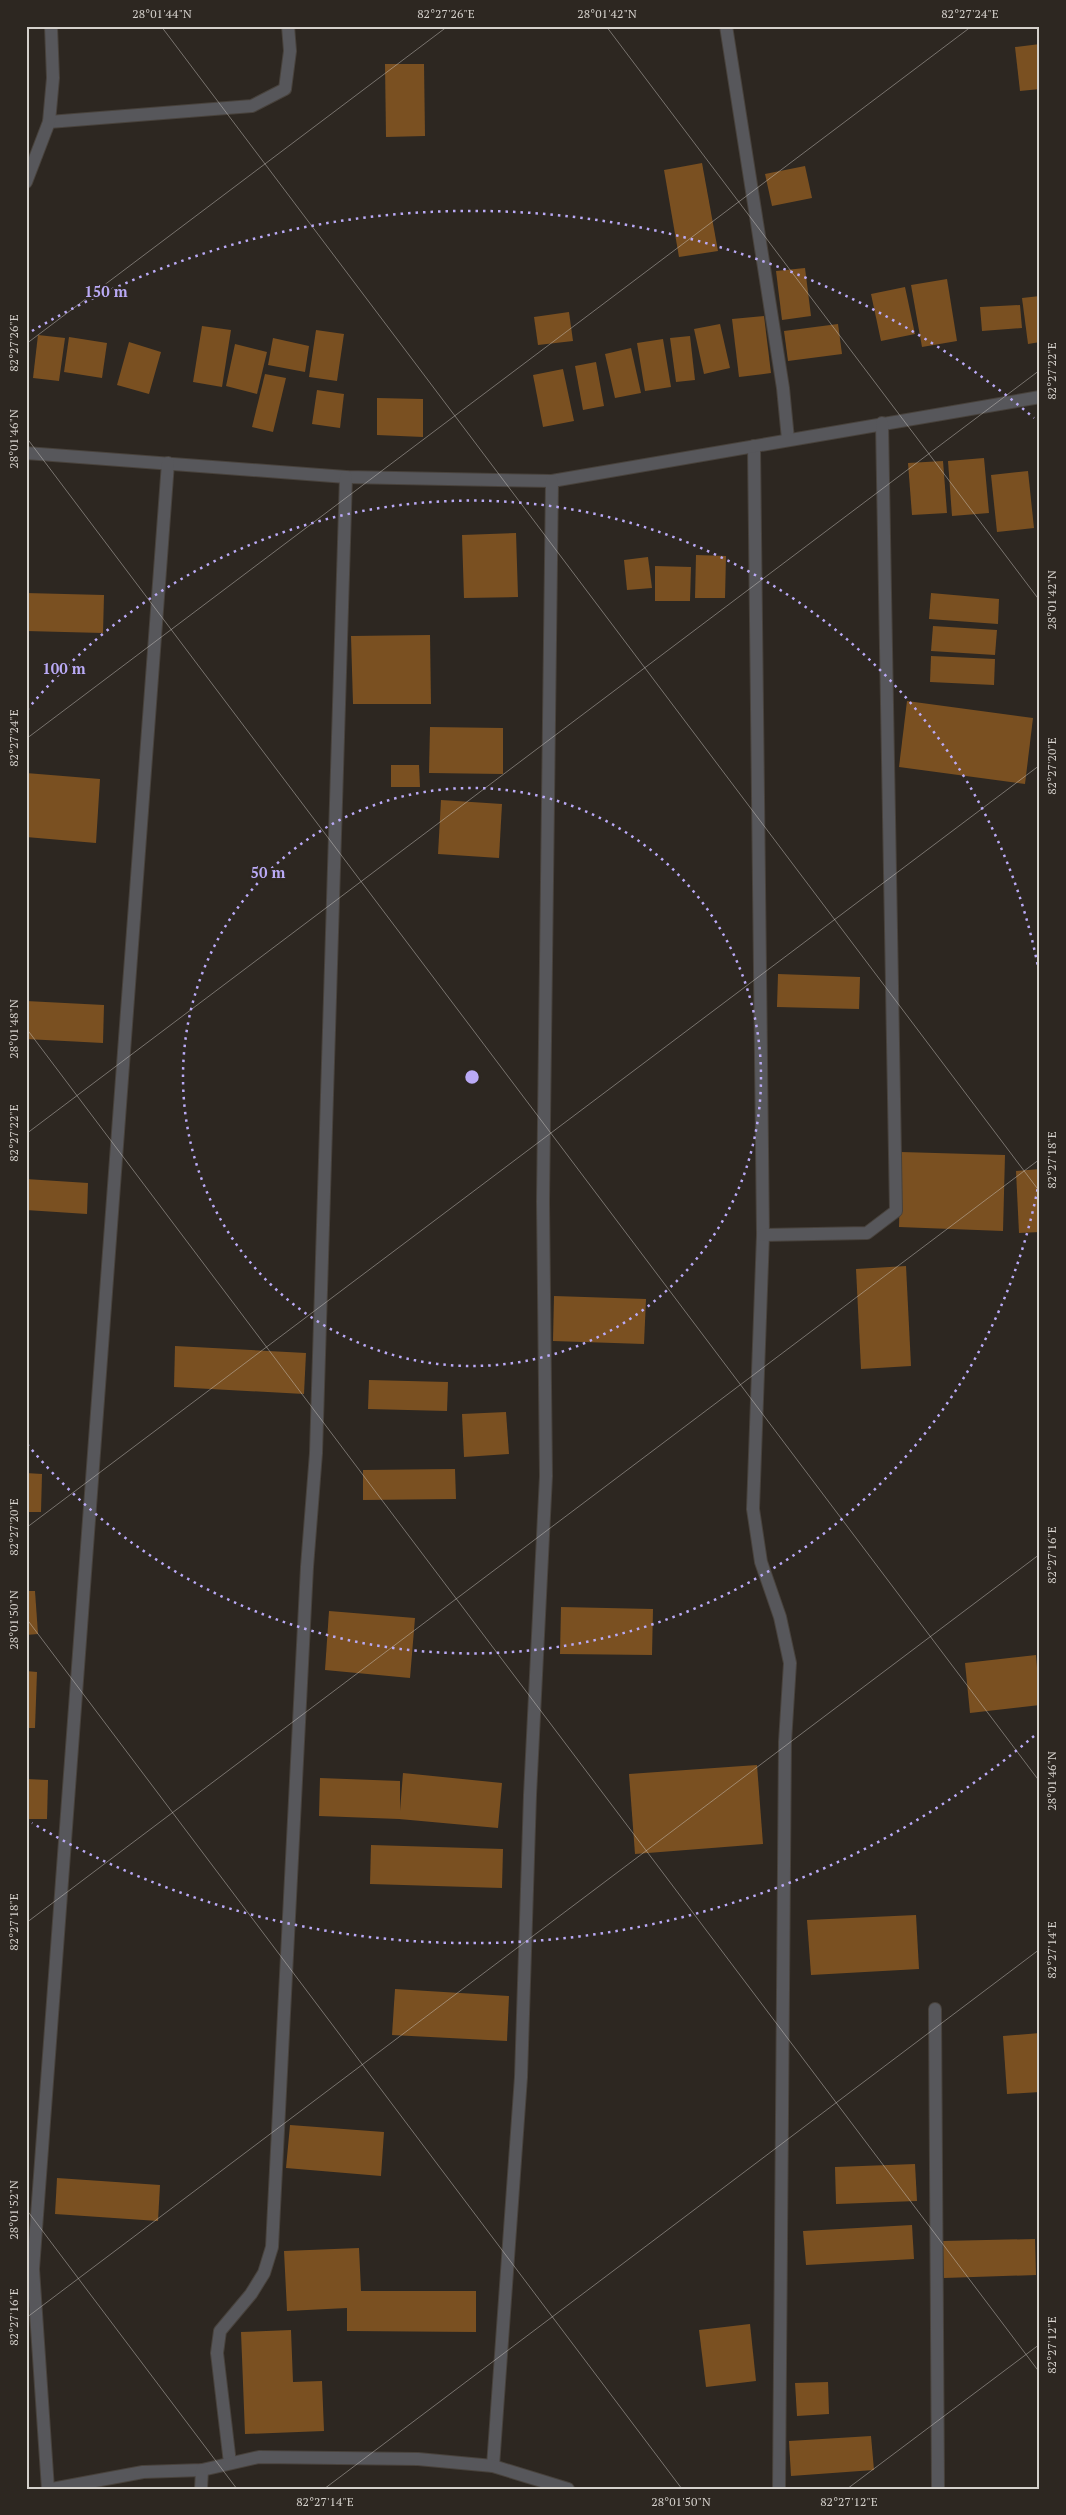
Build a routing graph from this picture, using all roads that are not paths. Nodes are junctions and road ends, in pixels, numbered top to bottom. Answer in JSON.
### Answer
{"nodes":[{"id":1,"x":51,"y":26,"type":"edge"},
{"id":2,"x":288,"y":26,"type":"edge"},
{"id":3,"x":726,"y":26,"type":"edge"},
{"id":4,"x":49,"y":122,"type":"junction"},
{"id":5,"x":26,"y":182,"type":"edge"},
{"id":6,"x":1040,"y":397,"type":"edge"},
{"id":7,"x":882,"y":423,"type":"junction"},
{"id":8,"x":788,"y":438,"type":"junction"},
{"id":9,"x":754,"y":446,"type":"junction"},
{"id":10,"x":26,"y":452,"type":"edge"},
{"id":11,"x":168,"y":463,"type":"junction"},
{"id":12,"x":346,"y":477,"type":"junction"},
{"id":13,"x":552,"y":481,"type":"junction"},
{"id":14,"x":763,"y":1235,"type":"junction"},
{"id":15,"x":935,"y":2008,"type":"dead end"},
{"id":16,"x":230,"y":2464,"type":"junction"},
{"id":17,"x":492,"y":2466,"type":"junction"},
{"id":18,"x":202,"y":2470,"type":"junction"},
{"id":19,"x":50,"y":2489,"type":"edge"},
{"id":20,"x":201,"y":2489,"type":"edge"},
{"id":21,"x":568,"y":2489,"type":"edge"},
{"id":22,"x":779,"y":2489,"type":"edge"},
{"id":23,"x":938,"y":2489,"type":"edge"}],
"edges":[{"from":1,"to":4,"type":"street"},
{"from":2,"to":4,"type":"street"},
{"from":3,"to":8,"type":"street"},
{"from":4,"to":5,"type":"street"},
{"from":6,"to":7,"type":"street"},
{"from":7,"to":8,"type":"street"},
{"from":7,"to":14,"type":"street"},
{"from":8,"to":9,"type":"street"},
{"from":9,"to":13,"type":"street"},
{"from":9,"to":14,"type":"street"},
{"from":10,"to":11,"type":"street"},
{"from":11,"to":12,"type":"street"},
{"from":11,"to":19,"type":"street"},
{"from":12,"to":13,"type":"street"},
{"from":12,"to":16,"type":"street"},
{"from":13,"to":17,"type":"street"},
{"from":14,"to":22,"type":"street"},
{"from":15,"to":23,"type":"street"},
{"from":16,"to":17,"type":"street"},
{"from":16,"to":18,"type":"street"},
{"from":17,"to":21,"type":"street"},
{"from":18,"to":19,"type":"street"},
{"from":18,"to":20,"type":"street"}]}
